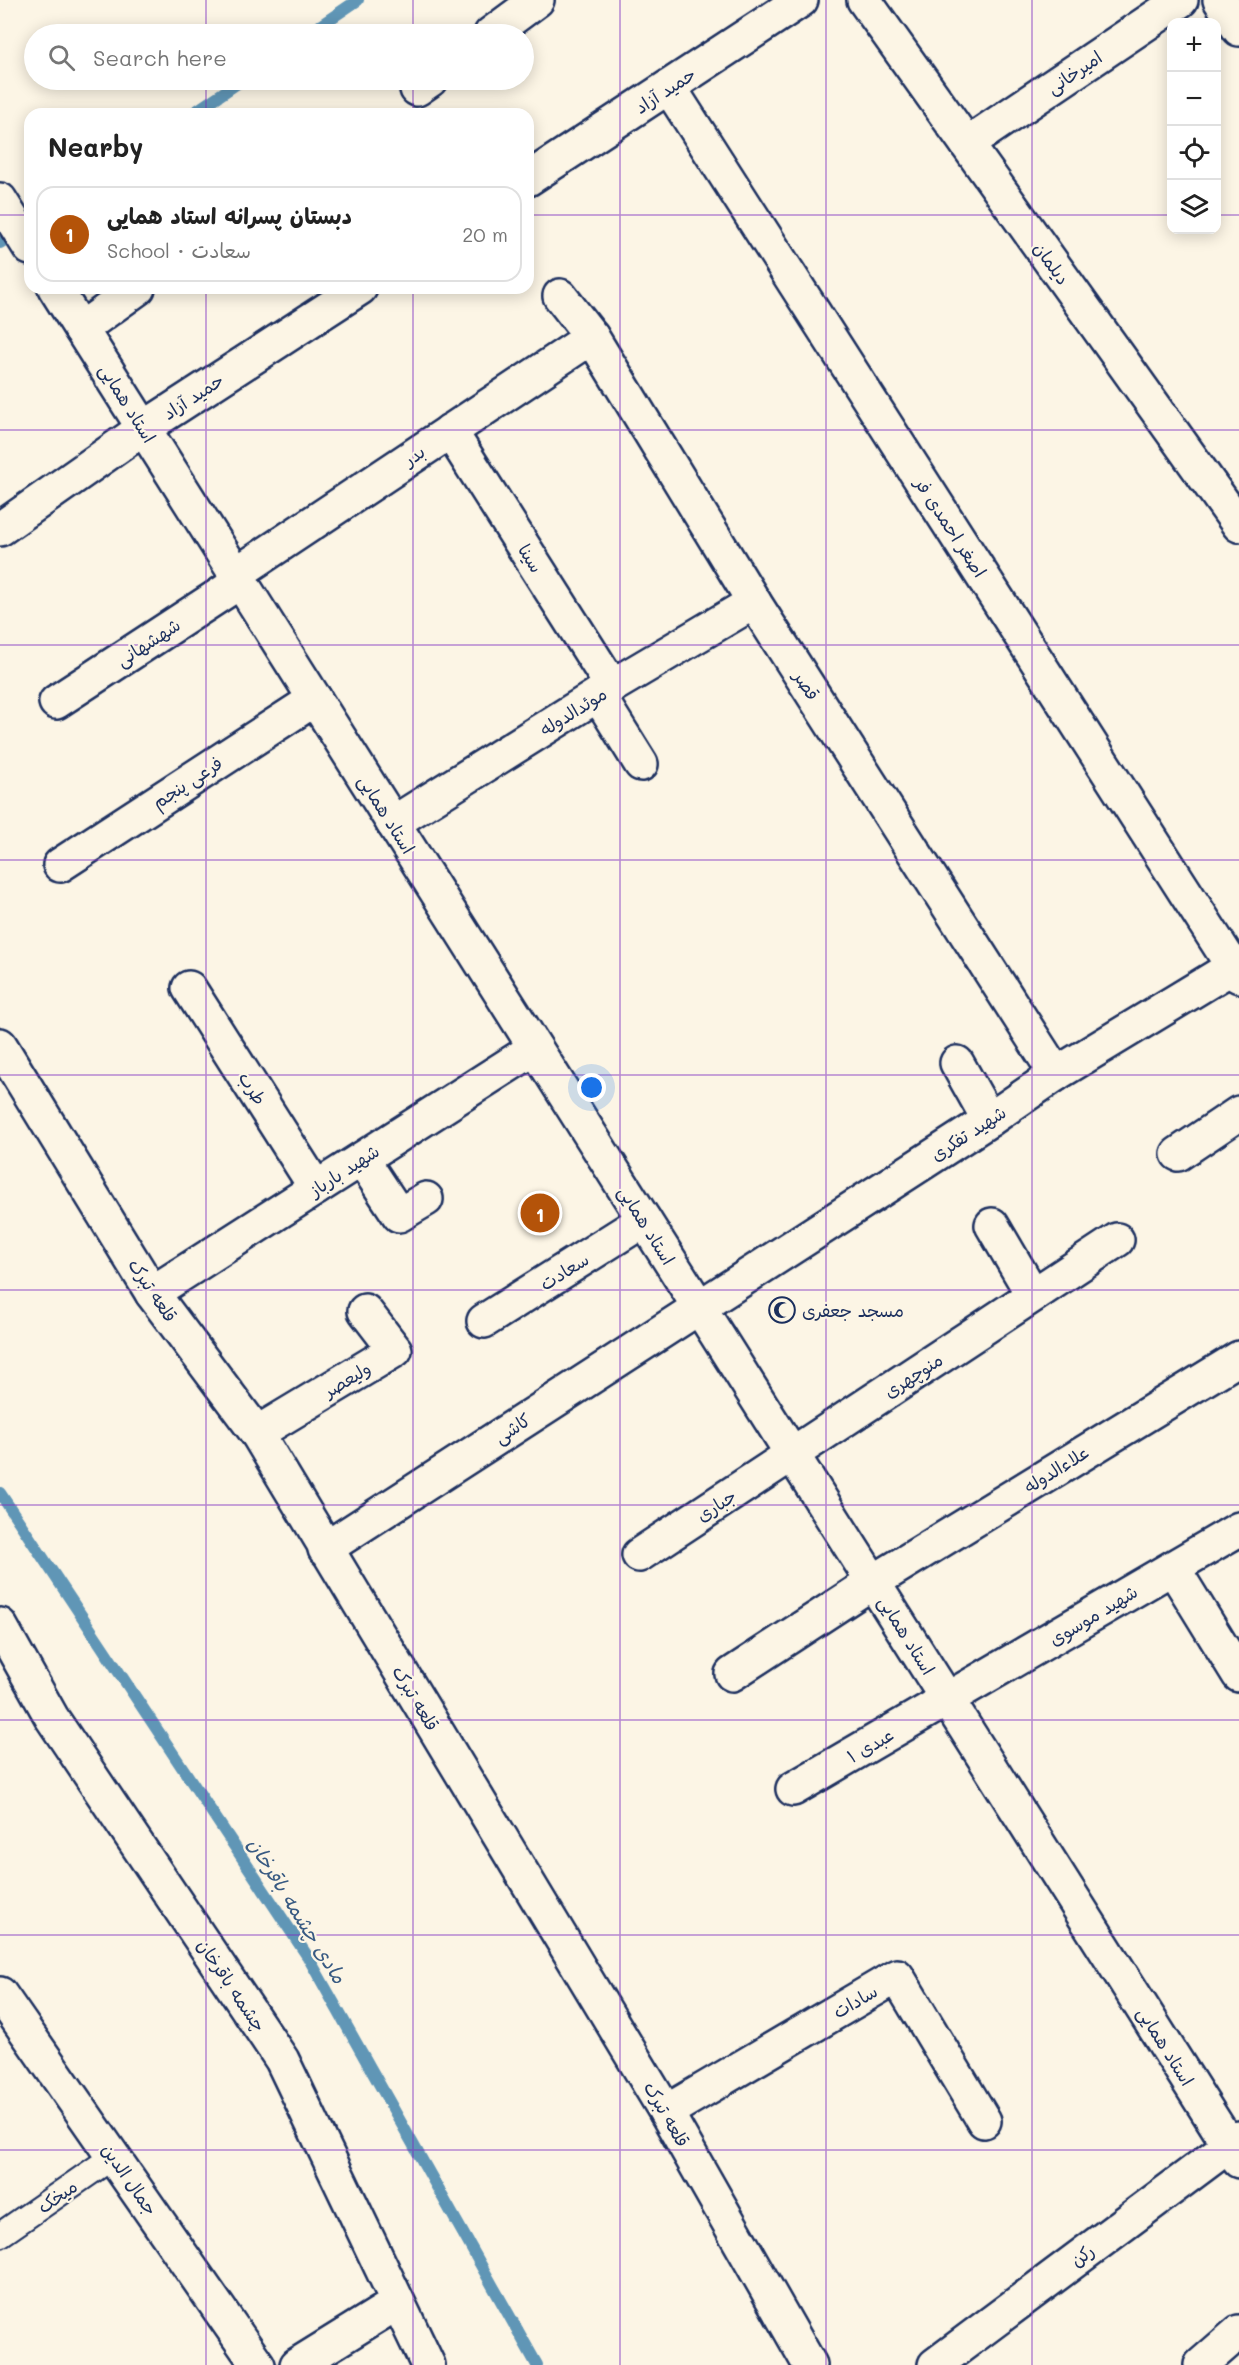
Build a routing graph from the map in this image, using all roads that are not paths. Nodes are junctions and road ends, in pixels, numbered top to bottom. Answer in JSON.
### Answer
{"nodes":[{"id":1,"x":537,"y":0,"type":"edge"},
{"id":2,"x":801,"y":0,"type":"edge"},
{"id":3,"x":864,"y":0,"type":"edge"},
{"id":4,"x":1181,"y":0,"type":"edge"},
{"id":5,"x":1220,"y":0,"type":"edge"},
{"id":6,"x":505,"y":24,"type":"edge"},
{"id":7,"x":1239,"y":29,"type":"edge"},
{"id":8,"x":669,"y":87,"type":"junction"},
{"id":9,"x":967,"y":144,"type":"junction"},
{"id":10,"x":534,"y":175,"type":"edge"},
{"id":11,"x":0,"y":200,"type":"edge"},
{"id":12,"x":24,"y":238,"type":"edge"},
{"id":13,"x":116,"y":294,"type":"edge"},
{"id":14,"x":351,"y":294,"type":"edge"},
{"id":15,"x":560,"y":296,"type":"dead end"},
{"id":16,"x":67,"y":307,"type":"edge"},
{"id":17,"x":592,"y":337,"type":"junction"},
{"id":18,"x":144,"y":428,"type":"junction"},
{"id":19,"x":450,"y":431,"type":"junction"},
{"id":20,"x":1234,"y":508,"type":"edge"},
{"id":21,"x":0,"y":529,"type":"edge"},
{"id":22,"x":238,"y":577,"type":"junction"},
{"id":23,"x":754,"y":602,"type":"junction"},
{"id":24,"x":605,"y":690,"type":"junction"},
{"id":25,"x":315,"y":699,"type":"junction"},
{"id":26,"x":56,"y":702,"type":"dead end"},
{"id":27,"x":641,"y":764,"type":"dead end"},
{"id":28,"x":393,"y":823,"type":"junction"},
{"id":29,"x":60,"y":865,"type":"dead end"},
{"id":30,"x":1237,"y":968,"type":"edge"},
{"id":31,"x":189,"y":988,"type":"dead end"},
{"id":32,"x":0,"y":1045,"type":"edge"},
{"id":33,"x":535,"y":1048,"type":"junction"},
{"id":34,"x":957,"y":1063,"type":"dead end"},
{"id":35,"x":1056,"y":1074,"type":"junction"},
{"id":36,"x":1239,"y":1113,"type":"edge"},
{"id":37,"x":990,"y":1120,"type":"junction"},
{"id":38,"x":1178,"y":1154,"type":"dead end"},
{"id":39,"x":362,"y":1159,"type":"junction"},
{"id":40,"x":316,"y":1188,"type":"junction"},
{"id":41,"x":426,"y":1199,"type":"dead end"},
{"id":42,"x":644,"y":1220,"type":"junction"},
{"id":43,"x":992,"y":1225,"type":"dead end"},
{"id":44,"x":1117,"y":1240,"type":"dead end"},
{"id":45,"x":152,"y":1293,"type":"junction"},
{"id":46,"x":1033,"y":1295,"type":"junction"},
{"id":47,"x":700,"y":1307,"type":"junction"},
{"id":48,"x":365,"y":1311,"type":"dead end"},
{"id":49,"x":484,"y":1321,"type":"dead end"},
{"id":50,"x":1239,"y":1358,"type":"edge"},
{"id":51,"x":257,"y":1433,"type":"junction"},
{"id":52,"x":792,"y":1454,"type":"junction"},
{"id":53,"x":1239,"y":1528,"type":"edge"},
{"id":54,"x":325,"y":1549,"type":"junction"},
{"id":55,"x":639,"y":1555,"type":"dead end"},
{"id":56,"x":1173,"y":1568,"type":"junction"},
{"id":57,"x":873,"y":1582,"type":"junction"},
{"id":58,"x":0,"y":1625,"type":"edge"},
{"id":59,"x":732,"y":1674,"type":"dead end"},
{"id":60,"x":1239,"y":1675,"type":"edge"},
{"id":61,"x":948,"y":1701,"type":"junction"},
{"id":62,"x":793,"y":1790,"type":"dead end"},
{"id":63,"x":0,"y":1995,"type":"edge"},
{"id":64,"x":666,"y":2112,"type":"junction"},
{"id":65,"x":984,"y":2121,"type":"dead end"},
{"id":66,"x":1236,"y":2148,"type":"edge"},
{"id":67,"x":114,"y":2156,"type":"junction"},
{"id":68,"x":0,"y":2235,"type":"edge"},
{"id":69,"x":397,"y":2303,"type":"junction"},
{"id":70,"x":1239,"y":2332,"type":"edge"},
{"id":71,"x":258,"y":2365,"type":"edge"},
{"id":72,"x":297,"y":2365,"type":"edge"},
{"id":73,"x":428,"y":2365,"type":"edge"},
{"id":74,"x":810,"y":2365,"type":"edge"},
{"id":75,"x":935,"y":2365,"type":"edge"},
{"id":76,"x":1201,"y":2365,"type":"edge"}],
"edges":[{"from":1,"to":6,"type":"street"},
{"from":2,"to":8,"type":"street","name":"حمید آزاد"},
{"from":3,"to":9,"type":"street","name":"دیلمان"},
{"from":4,"to":9,"type":"street","name":"امیرخانی"},
{"from":5,"to":7,"type":"street"},
{"from":8,"to":10,"type":"street","name":"حمید آزاد"},
{"from":8,"to":30,"type":"street","name":"اصغر احمدی فر"},
{"from":9,"to":20,"type":"street","name":"دیلمان"},
{"from":11,"to":12,"type":"street"},
{"from":13,"to":16,"type":"street"},
{"from":14,"to":18,"type":"street","name":"حمید آزاد"},
{"from":15,"to":17,"type":"street","name":"قصر"},
{"from":16,"to":18,"type":"street","name":"استاد همایی"},
{"from":17,"to":19,"type":"street","name":"بدر"},
{"from":17,"to":23,"type":"street","name":"قصر"},
{"from":18,"to":21,"type":"street","name":"حمید آزاد"},
{"from":18,"to":22,"type":"street","name":"استاد همایی"},
{"from":19,"to":22,"type":"street","name":"بدر"},
{"from":19,"to":24,"type":"street","name":"سینا"},
{"from":22,"to":25,"type":"street","name":"استاد همایی"},
{"from":22,"to":26,"type":"street","name":"شهشهانی"},
{"from":23,"to":24,"type":"street","name":"موئدالدوله"},
{"from":23,"to":35,"type":"street","name":"قصر"},
{"from":24,"to":27,"type":"street","name":"سینا"},
{"from":24,"to":28,"type":"street","name":"موئدالدوله"},
{"from":25,"to":28,"type":"street","name":"استاد همایی"},
{"from":25,"to":29,"type":"street","name":"فرعی پنجم"},
{"from":28,"to":33,"type":"street","name":"استاد همایی"},
{"from":30,"to":35,"type":"street","name":"شهید تفکری"},
{"from":31,"to":40,"type":"street","name":"طرب"},
{"from":32,"to":45,"type":"street","name":"قلعه تبرک"},
{"from":33,"to":39,"type":"street","name":"شهید بارباز"},
{"from":33,"to":42,"type":"street","name":"استاد همایی"},
{"from":34,"to":37,"type":"street"},
{"from":35,"to":37,"type":"street","name":"شهید تفکری"},
{"from":36,"to":38,"type":"street"},
{"from":37,"to":47,"type":"street","name":"شهید تفکری"},
{"from":39,"to":40,"type":"street","name":"شهید بارباز"},
{"from":39,"to":41,"type":"street"},
{"from":40,"to":45,"type":"street","name":"شهید بارباز"},
{"from":42,"to":47,"type":"street","name":"استاد همایی"},
{"from":42,"to":49,"type":"street","name":"سعادت"},
{"from":43,"to":46,"type":"street"},
{"from":44,"to":46,"type":"street","name":"منوچهری"},
{"from":45,"to":51,"type":"street","name":"قلعه تبرک"},
{"from":46,"to":52,"type":"street","name":"منوچهری"},
{"from":47,"to":52,"type":"street","name":"استاد همایی"},
{"from":47,"to":54,"type":"street","name":"کاشی"},
{"from":48,"to":51,"type":"street","name":"ولیعصر"},
{"from":50,"to":57,"type":"street","name":"علاءالدوله"},
{"from":51,"to":54,"type":"street","name":"قلعه تبرک"},
{"from":52,"to":55,"type":"street","name":"جباری"},
{"from":52,"to":57,"type":"street","name":"استاد همایی"},
{"from":53,"to":56,"type":"street","name":"شهید موسوی"},
{"from":54,"to":64,"type":"street","name":"قلعه تبرک"},
{"from":56,"to":60,"type":"street"},
{"from":56,"to":61,"type":"street","name":"شهید موسوی"},
{"from":57,"to":59,"type":"street","name":"علاءالدوله"},
{"from":57,"to":61,"type":"street","name":"استاد همایی"},
{"from":58,"to":69,"type":"street","name":"چشمه باقرخان"},
{"from":61,"to":62,"type":"street","name":"عبدی ۱"},
{"from":61,"to":66,"type":"street","name":"استاد همایی"},
{"from":63,"to":67,"type":"street","name":"جمال الدین"},
{"from":64,"to":65,"type":"street","name":"سادات"},
{"from":64,"to":74,"type":"street","name":"قلعه تبرک"},
{"from":66,"to":75,"type":"street","name":"رکن"},
{"from":67,"to":68,"type":"lane","name":"میخک"},
{"from":67,"to":71,"type":"street","name":"جمال الدین"},
{"from":69,"to":72,"type":"street"},
{"from":69,"to":73,"type":"street","name":"چشمه باقرخان"},
{"from":70,"to":76,"type":"street"}]}
